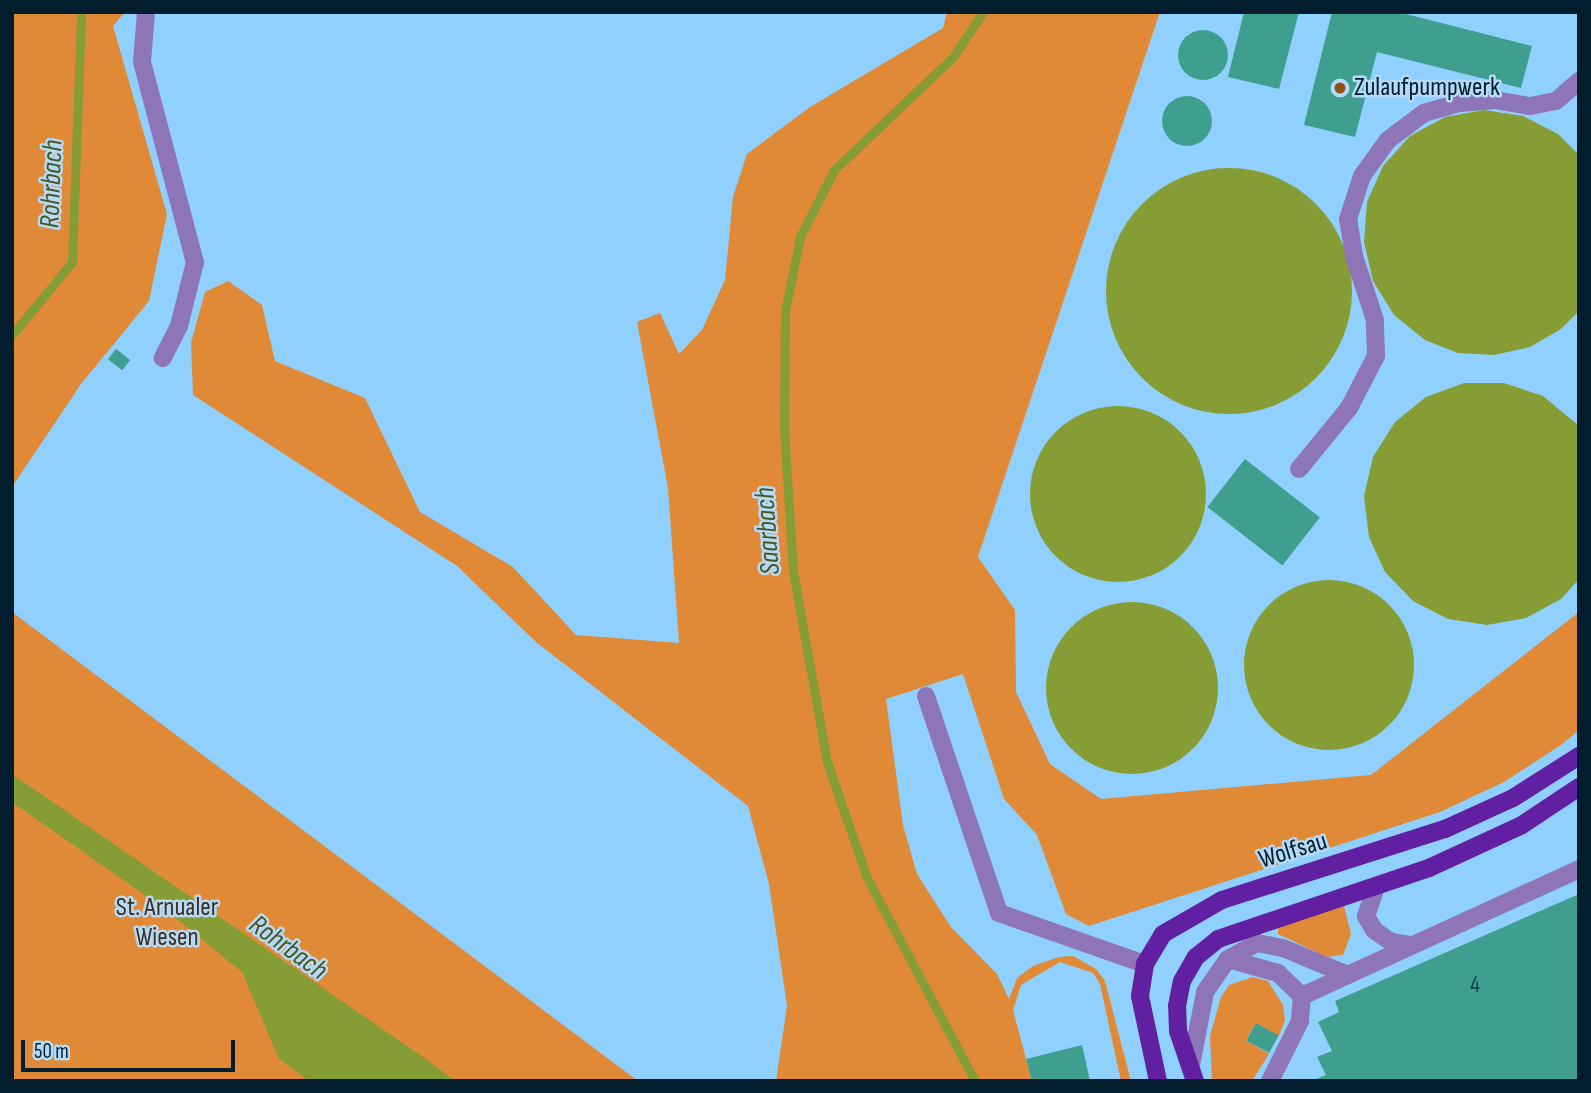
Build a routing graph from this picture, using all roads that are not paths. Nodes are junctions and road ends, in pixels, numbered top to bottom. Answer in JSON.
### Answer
{"nodes":[{"id":1,"x":146,"y":12,"type":"edge"},
{"id":2,"x":1579,"y":80,"type":"edge"},
{"id":3,"x":163,"y":358,"type":"dead end"},
{"id":4,"x":1299,"y":469,"type":"dead end"},
{"id":5,"x":926,"y":696,"type":"dead end"},
{"id":6,"x":1579,"y":756,"type":"edge"},
{"id":7,"x":1579,"y":787,"type":"edge"},
{"id":8,"x":1579,"y":869,"type":"edge"},
{"id":9,"x":1376,"y":887,"type":"junction"},
{"id":10,"x":1411,"y":945,"type":"junction"},
{"id":11,"x":1228,"y":959,"type":"junction"},
{"id":12,"x":1145,"y":964,"type":"junction"},
{"id":13,"x":1348,"y":975,"type":"junction"},
{"id":14,"x":1302,"y":996,"type":"junction"},
{"id":15,"x":1193,"y":1073,"type":"edge"},
{"id":16,"x":1158,"y":1081,"type":"edge"},
{"id":17,"x":1270,"y":1081,"type":"edge"}],
"edges":[{"from":1,"to":3,"type":"lane"},
{"from":2,"to":4,"type":"lane"},
{"from":5,"to":12,"type":"lane"},
{"from":6,"to":12,"type":"main road","name":"Wolfsau"},
{"from":7,"to":9,"type":"main road"},
{"from":8,"to":10,"type":"lane"},
{"from":9,"to":10,"type":"lane"},
{"from":9,"to":15,"type":"main road"},
{"from":10,"to":13,"type":"lane"},
{"from":11,"to":13,"type":"lane"},
{"from":11,"to":14,"type":"lane"},
{"from":11,"to":15,"type":"lane"},
{"from":12,"to":16,"type":"main road","name":"Wolfsau"},
{"from":13,"to":14,"type":"lane"},
{"from":14,"to":17,"type":"lane"}]}
